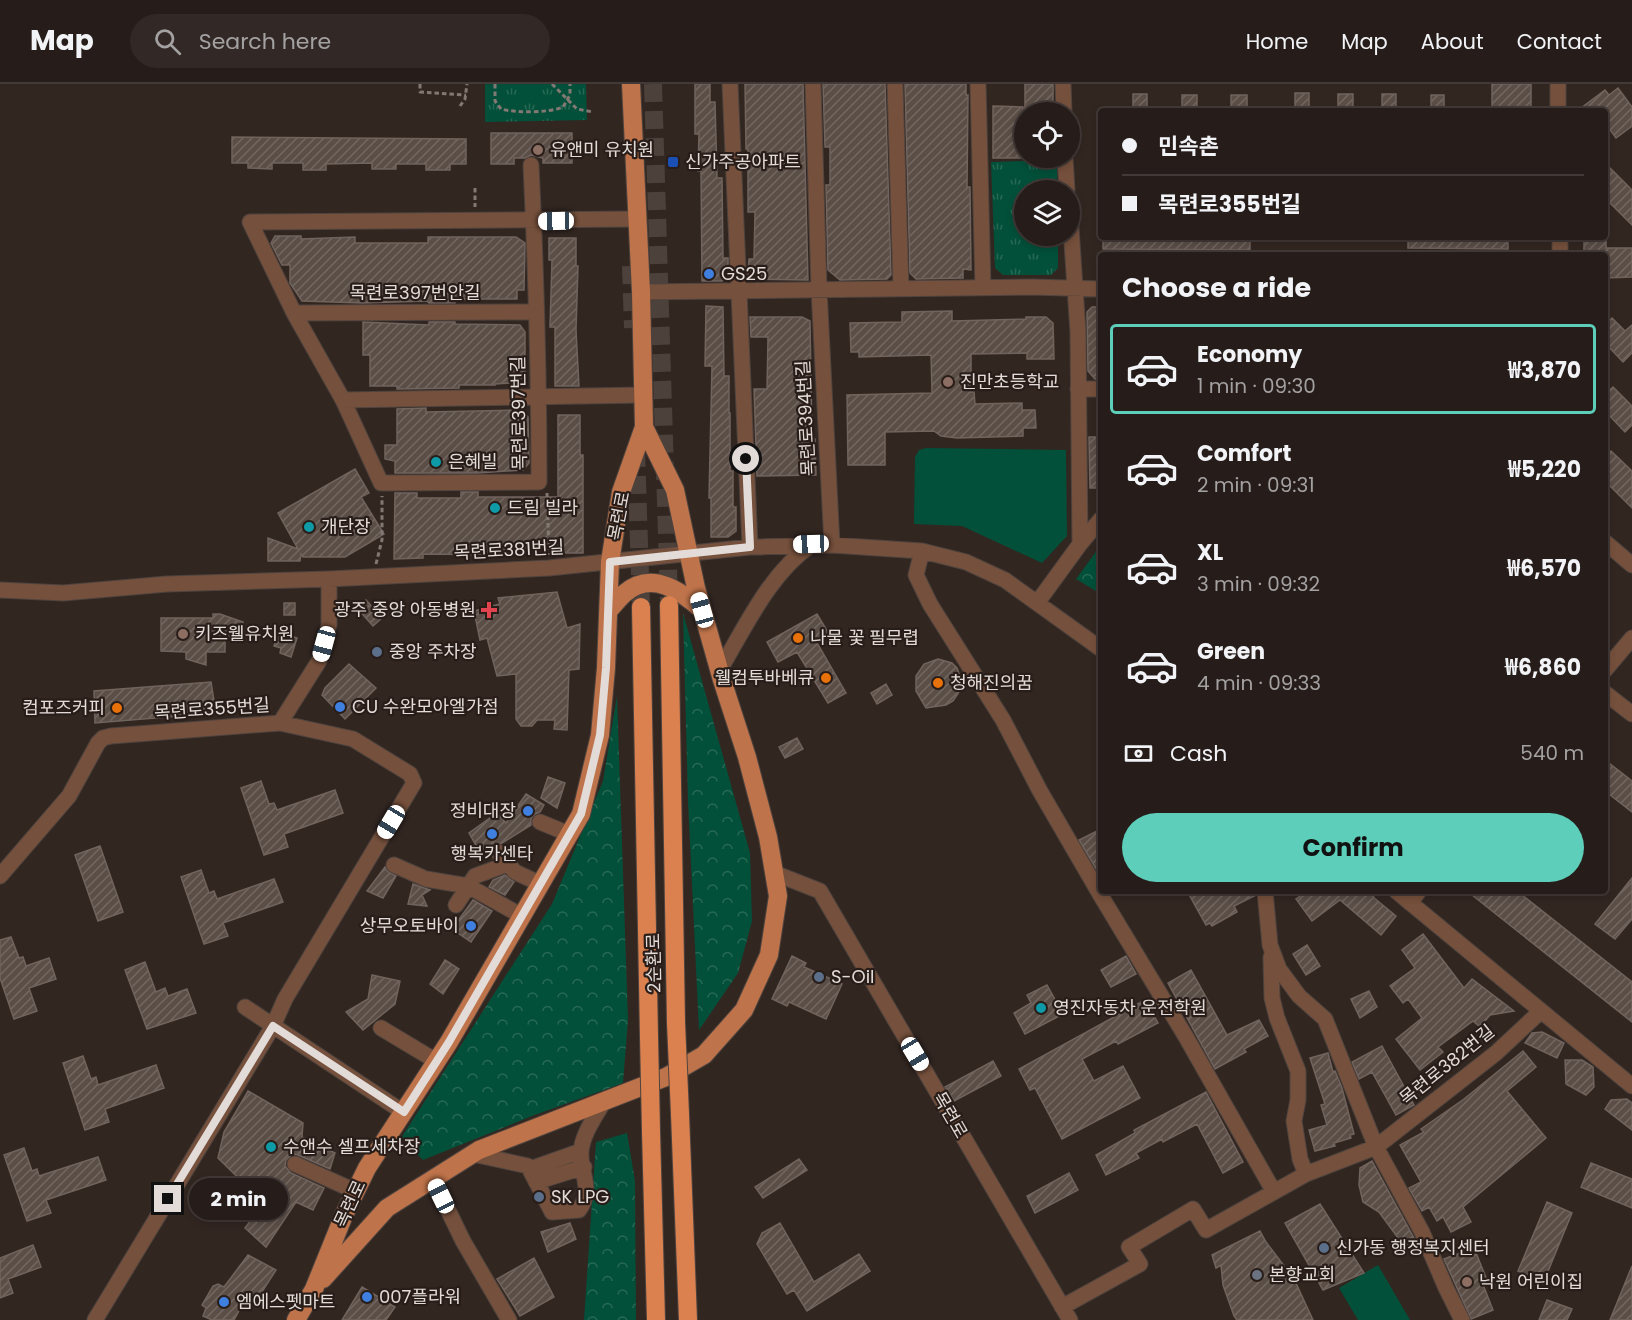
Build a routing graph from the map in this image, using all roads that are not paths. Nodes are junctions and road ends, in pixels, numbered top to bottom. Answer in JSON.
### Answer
{"nodes":[{"id":1,"x":632,"y":84,"type":"edge"},
{"id":2,"x":730,"y":84,"type":"edge"},
{"id":3,"x":813,"y":84,"type":"edge"},
{"id":4,"x":895,"y":84,"type":"edge"},
{"id":5,"x":978,"y":84,"type":"edge"},
{"id":6,"x":1063,"y":84,"type":"edge"},
{"id":7,"x":1558,"y":84,"type":"edge"},
{"id":8,"x":1064,"y":102,"type":"edge"},
{"id":9,"x":1558,"y":108,"type":"edge"},
{"id":10,"x":531,"y":165,"type":"dead end"},
{"id":11,"x":638,"y":219,"type":"junction"},
{"id":12,"x":534,"y":221,"type":"junction"},
{"id":13,"x":1072,"y":246,"type":"edge"},
{"id":14,"x":983,"y":288,"type":"junction"},
{"id":15,"x":819,"y":289,"type":"junction"},
{"id":16,"x":901,"y":289,"type":"junction"},
{"id":17,"x":1074,"y":289,"type":"junction"},
{"id":18,"x":1098,"y":290,"type":"edge"},
{"id":19,"x":740,"y":291,"type":"junction"},
{"id":20,"x":641,"y":292,"type":"junction"},
{"id":21,"x":536,"y":312,"type":"junction"},
{"id":22,"x":294,"y":313,"type":"junction"},
{"id":23,"x":1098,"y":389,"type":"edge"},
{"id":24,"x":1078,"y":390,"type":"junction"},
{"id":25,"x":644,"y":395,"type":"junction"},
{"id":26,"x":539,"y":398,"type":"junction"},
{"id":27,"x":343,"y":400,"type":"junction"},
{"id":28,"x":644,"y":428,"type":"junction"},
{"id":29,"x":1098,"y":523,"type":"edge"},
{"id":30,"x":811,"y":544,"type":"junction"},
{"id":31,"x":832,"y":544,"type":"junction"},
{"id":32,"x":1080,"y":544,"type":"junction"},
{"id":33,"x":1608,"y":545,"type":"edge"},
{"id":34,"x":750,"y":547,"type":"junction"},
{"id":35,"x":922,"y":551,"type":"junction"},
{"id":36,"x":689,"y":553,"type":"junction"},
{"id":37,"x":610,"y":562,"type":"junction"},
{"id":38,"x":1632,"y":565,"type":"edge"},
{"id":39,"x":329,"y":579,"type":"junction"},
{"id":40,"x":0,"y":590,"type":"edge"},
{"id":41,"x":1037,"y":603,"type":"junction"},
{"id":42,"x":669,"y":605,"type":"tunnel mouth"},
{"id":43,"x":641,"y":607,"type":"tunnel mouth"},
{"id":44,"x":609,"y":610,"type":"junction"},
{"id":45,"x":702,"y":610,"type":"junction"},
{"id":46,"x":1632,"y":638,"type":"edge"},
{"id":47,"x":1098,"y":647,"type":"edge"},
{"id":48,"x":1608,"y":666,"type":"edge"},
{"id":49,"x":719,"y":671,"type":"junction"},
{"id":50,"x":1608,"y":695,"type":"edge"},
{"id":51,"x":1632,"y":714,"type":"edge"},
{"id":52,"x":280,"y":723,"type":"junction"},
{"id":53,"x":540,"y":822,"type":"dead end"},
{"id":54,"x":569,"y":834,"type":"junction"},
{"id":55,"x":394,"y":865,"type":"dead end"},
{"id":56,"x":774,"y":873,"type":"junction"},
{"id":57,"x":0,"y":876,"type":"edge"},
{"id":58,"x":541,"y":884,"type":"junction"},
{"id":59,"x":468,"y":886,"type":"junction"},
{"id":60,"x":1098,"y":890,"type":"edge"},
{"id":61,"x":1101,"y":894,"type":"edge"},
{"id":62,"x":1265,"y":894,"type":"edge"},
{"id":63,"x":1415,"y":897,"type":"edge"},
{"id":64,"x":456,"y":905,"type":"dead end"},
{"id":65,"x":522,"y":916,"type":"junction"},
{"id":66,"x":1270,"y":945,"type":"junction"},
{"id":67,"x":245,"y":1008,"type":"dead end"},
{"id":68,"x":1541,"y":1011,"type":"junction"},
{"id":69,"x":273,"y":1026,"type":"junction"},
{"id":70,"x":381,"y":1028,"type":"dead end"},
{"id":71,"x":436,"y":1061,"type":"junction"},
{"id":72,"x":1632,"y":1086,"type":"edge"},
{"id":73,"x":604,"y":1101,"type":"junction"},
{"id":74,"x":404,"y":1112,"type":"junction"},
{"id":75,"x":1376,"y":1147,"type":"junction"},
{"id":76,"x":581,"y":1152,"type":"junction"},
{"id":77,"x":472,"y":1154,"type":"junction"},
{"id":78,"x":294,"y":1164,"type":"dead end"},
{"id":79,"x":584,"y":1167,"type":"junction"},
{"id":80,"x":1306,"y":1174,"type":"junction"},
{"id":81,"x":533,"y":1176,"type":"junction"},
{"id":82,"x":433,"y":1179,"type":"junction"},
{"id":83,"x":355,"y":1191,"type":"junction"},
{"id":84,"x":1274,"y":1192,"type":"junction"},
{"id":85,"x":314,"y":1289,"type":"junction"},
{"id":86,"x":1066,"y":1314,"type":"edge"},
{"id":87,"x":95,"y":1320,"type":"edge"},
{"id":88,"x":296,"y":1320,"type":"edge"},
{"id":89,"x":509,"y":1320,"type":"edge"},
{"id":90,"x":656,"y":1320,"type":"edge"},
{"id":91,"x":688,"y":1320,"type":"edge"},
{"id":92,"x":1462,"y":1320,"type":"edge"}],
"edges":[{"from":1,"to":11,"type":"main road","name":"목련로"},
{"from":2,"to":19,"type":"street"},
{"from":3,"to":15,"type":"street","name":"목련로394번길"},
{"from":4,"to":16,"type":"street"},
{"from":5,"to":14,"type":"street"},
{"from":6,"to":8,"type":"street"},
{"from":7,"to":9,"type":"street"},
{"from":10,"to":12,"type":"street","name":"목련로397번길"},
{"from":11,"to":12,"type":"street"},
{"from":11,"to":20,"type":"main road","name":"목련로"},
{"from":12,"to":21,"type":"street","name":"목련로397번길"},
{"from":12,"to":22,"type":"street"},
{"from":13,"to":17,"type":"street"},
{"from":14,"to":16,"type":"street"},
{"from":14,"to":17,"type":"street"},
{"from":15,"to":16,"type":"street"},
{"from":15,"to":19,"type":"street"},
{"from":15,"to":31,"type":"street","name":"목련로394번길"},
{"from":17,"to":18,"type":"street"},
{"from":17,"to":24,"type":"street"},
{"from":19,"to":20,"type":"street"},
{"from":19,"to":34,"type":"street"},
{"from":20,"to":25,"type":"main road","name":"목련로"},
{"from":21,"to":22,"type":"street","name":"목련로397번안길"},
{"from":21,"to":26,"type":"street","name":"목련로397번길"},
{"from":22,"to":27,"type":"street"},
{"from":23,"to":24,"type":"street"},
{"from":24,"to":32,"type":"street"},
{"from":25,"to":26,"type":"street"},
{"from":25,"to":28,"type":"main road","name":"목련로"},
{"from":26,"to":27,"type":"street"},
{"from":26,"to":27,"type":"street","name":"목련로397번길"},
{"from":28,"to":36,"type":"main road","name":"목련로"},
{"from":28,"to":37,"type":"main road","name":"목련로"},
{"from":29,"to":32,"type":"street"},
{"from":30,"to":31,"type":"street"},
{"from":30,"to":34,"type":"street"},
{"from":30,"to":49,"type":"street"},
{"from":31,"to":35,"type":"street"},
{"from":32,"to":41,"type":"street"},
{"from":33,"to":38,"type":"street"},
{"from":34,"to":36,"type":"street"},
{"from":35,"to":41,"type":"street"},
{"from":35,"to":60,"type":"street"},
{"from":36,"to":37,"type":"street","name":"목련로381번길"},
{"from":36,"to":45,"type":"main road","name":"목련로"},
{"from":37,"to":39,"type":"street","name":"목련로381번길"},
{"from":37,"to":44,"type":"main road","name":"목련로"},
{"from":39,"to":40,"type":"street","name":"목련로381번길"},
{"from":39,"to":52,"type":"street"},
{"from":41,"to":47,"type":"street"},
{"from":42,"to":91,"type":"highway","name":"2순환로","bridge":true},
{"from":43,"to":90,"type":"highway","name":"2순환로","bridge":true},
{"from":44,"to":45,"type":"main road"},
{"from":44,"to":54,"type":"main road","name":"목련로"},
{"from":45,"to":49,"type":"main road","name":"목련로"},
{"from":46,"to":48,"type":"street"},
{"from":49,"to":56,"type":"main road","name":"목련로"},
{"from":50,"to":51,"type":"street"},
{"from":52,"to":57,"type":"street","name":"목련로355번길"},
{"from":52,"to":69,"type":"street","name":"목련로355번길"},
{"from":53,"to":54,"type":"street"},
{"from":54,"to":58,"type":"main road","name":"목련로"},
{"from":55,"to":59,"type":"street"},
{"from":56,"to":73,"type":"main road","name":"목련로"},
{"from":56,"to":86,"type":"street","name":"목련로"},
{"from":58,"to":59,"type":"street"},
{"from":58,"to":65,"type":"main road","name":"목련로"},
{"from":59,"to":64,"type":"street"},
{"from":59,"to":65,"type":"street"},
{"from":61,"to":84,"type":"street"},
{"from":62,"to":66,"type":"street"},
{"from":63,"to":68,"type":"street"},
{"from":65,"to":71,"type":"main road","name":"목련로"},
{"from":66,"to":75,"type":"street"},
{"from":66,"to":80,"type":"street"},
{"from":67,"to":69,"type":"street"},
{"from":68,"to":72,"type":"street"},
{"from":68,"to":75,"type":"street","name":"목련로382번길"},
{"from":69,"to":74,"type":"street"},
{"from":69,"to":87,"type":"street","name":"목련로355번길"},
{"from":70,"to":71,"type":"street"},
{"from":71,"to":74,"type":"main road","name":"목련로"},
{"from":73,"to":76,"type":"street"},
{"from":73,"to":77,"type":"main road","name":"목련로"},
{"from":74,"to":83,"type":"main road","name":"목련로"},
{"from":75,"to":80,"type":"street","name":"목련로382번길"},
{"from":75,"to":92,"type":"street"},
{"from":76,"to":79,"type":"street"},
{"from":76,"to":81,"type":"street"},
{"from":77,"to":81,"type":"street"},
{"from":77,"to":82,"type":"main road","name":"목련로"},
{"from":78,"to":83,"type":"street"},
{"from":79,"to":81,"type":"street"},
{"from":79,"to":81,"type":"street"},
{"from":80,"to":84,"type":"street","name":"목련로382번길"},
{"from":82,"to":85,"type":"main road","name":"목련로"},
{"from":82,"to":89,"type":"street"},
{"from":83,"to":85,"type":"main road","name":"목련로"},
{"from":84,"to":86,"type":"street","name":"목련로382번길"},
{"from":85,"to":88,"type":"main road","name":"목련로"}]}
